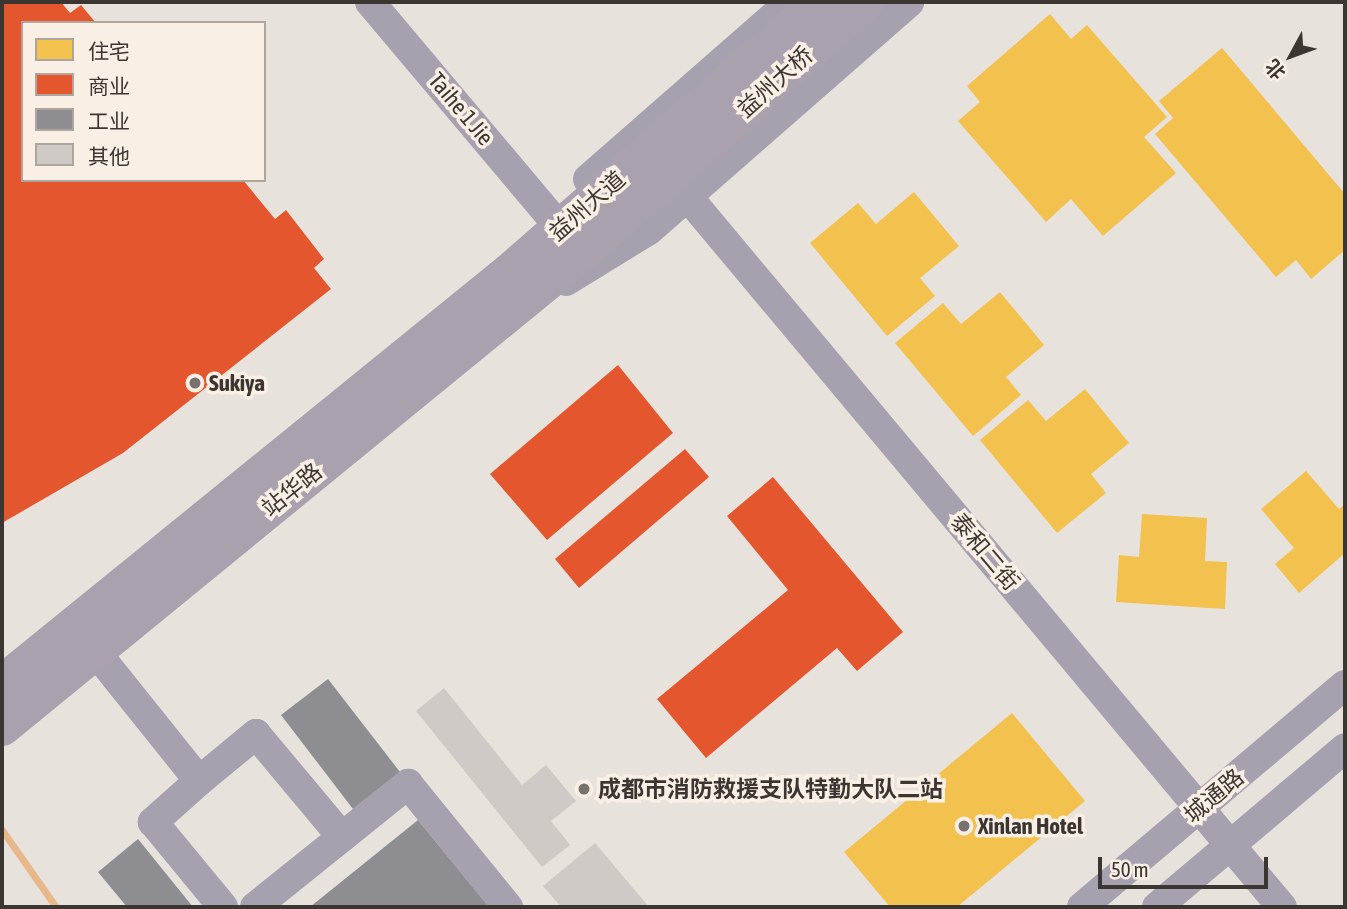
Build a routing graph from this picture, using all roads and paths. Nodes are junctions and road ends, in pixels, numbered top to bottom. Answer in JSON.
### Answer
{"nodes":[{"id":1,"x":370,"y":2,"type":"edge"},
{"id":2,"x":790,"y":2,"type":"edge"},
{"id":3,"x":820,"y":2,"type":"edge"},
{"id":4,"x":866,"y":2,"type":"edge"},
{"id":5,"x":909,"y":2,"type":"edge"},
{"id":6,"x":678,"y":167,"type":"junction"},
{"id":7,"x":551,"y":217,"type":"junction"},
{"id":8,"x":582,"y":253,"type":"joint"},
{"id":9,"x":520,"y":284,"type":"junction"},
{"id":10,"x":95,"y":651,"type":"junction"},
{"id":11,"x":2,"y":684,"type":"edge"},
{"id":12,"x":1345,"y":685,"type":"edge"},
{"id":13,"x":2,"y":727,"type":"edge"},
{"id":14,"x":1345,"y":748,"type":"edge"},
{"id":15,"x":200,"y":781,"type":"junction"},
{"id":16,"x":1199,"y":808,"type":"junction"},
{"id":17,"x":342,"y":838,"type":"junction"},
{"id":18,"x":1230,"y":845,"type":"junction"},
{"id":19,"x":223,"y":907,"type":"edge"},
{"id":20,"x":255,"y":907,"type":"edge"},
{"id":21,"x":508,"y":907,"type":"edge"},
{"id":22,"x":1082,"y":907,"type":"edge"},
{"id":23,"x":1157,"y":907,"type":"edge"},
{"id":24,"x":1282,"y":907,"type":"edge"}],
"edges":[{"from":1,"to":7,"type":"street","name":"Taihe 1 Jie"},
{"from":2,"to":7,"type":"street"},
{"from":3,"to":6,"type":"main road","name":"益州大桥"},
{"from":4,"to":6,"type":"main road","name":"益州大桥"},
{"from":5,"to":6,"type":"street"},
{"from":6,"to":8,"type":"main road","name":"益州大道"},
{"from":6,"to":9,"type":"main road","name":"益州大道"},
{"from":6,"to":9,"type":"street"},
{"from":6,"to":16,"type":"street","name":"泰和二街"},
{"from":7,"to":9,"type":"street"},
{"from":8,"to":9,"type":"main road","name":"站华路"},
{"from":9,"to":10,"type":"main road","name":"站华路"},
{"from":9,"to":11,"type":"main road","name":"站华路"},
{"from":10,"to":13,"type":"main road","name":"站华路"},
{"from":10,"to":15,"type":"street"},
{"from":12,"to":16,"type":"street","name":"城通路"},
{"from":14,"to":18,"type":"street"},
{"from":15,"to":17,"type":"street"},
{"from":15,"to":19,"type":"street"},
{"from":16,"to":18,"type":"street","name":"泰和二街"},
{"from":16,"to":22,"type":"street","name":"城通路"},
{"from":17,"to":20,"type":"street"},
{"from":17,"to":21,"type":"street"},
{"from":18,"to":23,"type":"street"},
{"from":18,"to":24,"type":"street","name":"泰和二街"}]}
